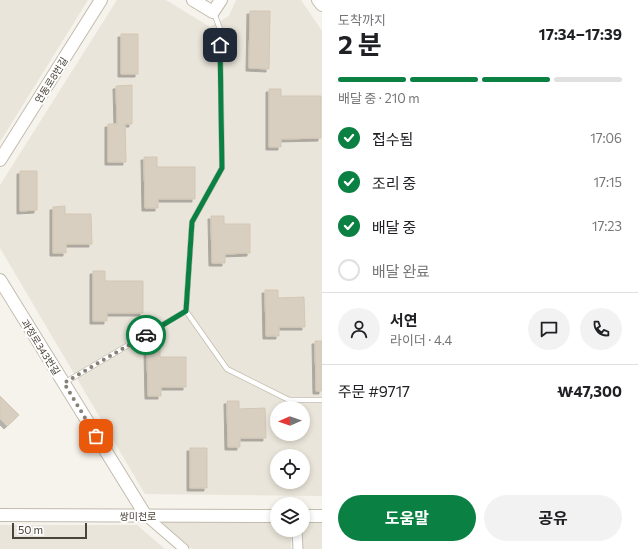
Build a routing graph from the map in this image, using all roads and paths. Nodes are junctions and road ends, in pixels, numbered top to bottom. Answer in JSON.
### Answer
{"nodes":[{"id":1,"x":101,"y":0,"type":"edge"},
{"id":2,"x":193,"y":0,"type":"edge"},
{"id":3,"x":221,"y":0,"type":"edge"},
{"id":4,"x":318,"y":0,"type":"edge"},
{"id":5,"x":322,"y":5,"type":"edge"},
{"id":6,"x":213,"y":12,"type":"junction"},
{"id":7,"x":0,"y":160,"type":"edge"},
{"id":8,"x":0,"y":280,"type":"edge"},
{"id":9,"x":186,"y":311,"type":"junction"},
{"id":10,"x":64,"y":383,"type":"junction"},
{"id":11,"x":322,"y":400,"type":"edge"},
{"id":12,"x":0,"y":515,"type":"edge"},
{"id":13,"x":146,"y":516,"type":"junction"},
{"id":14,"x":270,"y":516,"type":"edge"},
{"id":15,"x":310,"y":516,"type":"edge"},
{"id":16,"x":322,"y":516,"type":"edge"},
{"id":17,"x":298,"y":537,"type":"edge"},
{"id":18,"x":184,"y":549,"type":"edge"},
{"id":19,"x":298,"y":549,"type":"edge"}],
"edges":[{"from":1,"to":7,"type":"street","name":"연동로8번길"},
{"from":2,"to":6,"type":"street"},
{"from":3,"to":6,"type":"street"},
{"from":4,"to":5,"type":"street"},
{"from":6,"to":9,"type":"lane"},
{"from":8,"to":10,"type":"street","name":"과정로343번길"},
{"from":9,"to":10,"type":"lane"},
{"from":9,"to":11,"type":"lane"},
{"from":10,"to":13,"type":"street","name":"과정로343번길"},
{"from":12,"to":13,"type":"street","name":"쌍미천로"},
{"from":13,"to":14,"type":"street","name":"쌍미천로"},
{"from":13,"to":18,"type":"street"},
{"from":15,"to":16,"type":"street"},
{"from":17,"to":19,"type":"street"}]}
